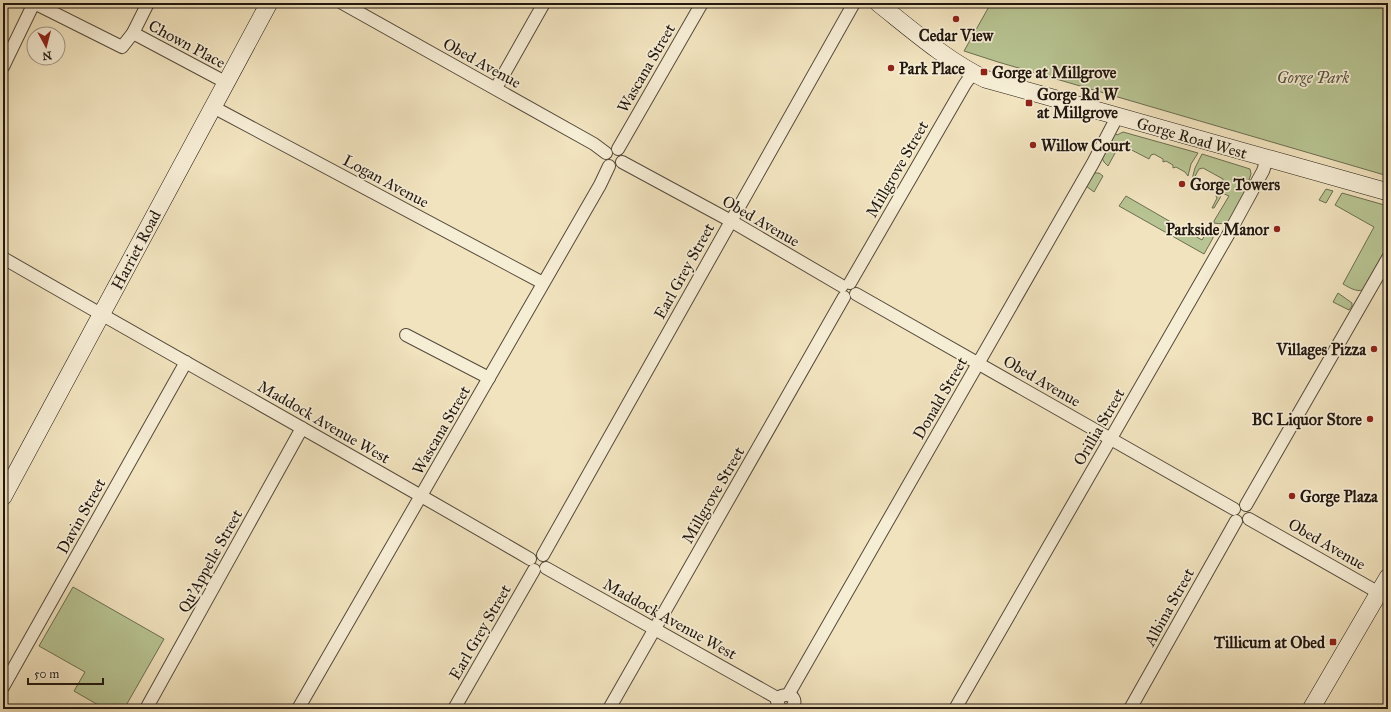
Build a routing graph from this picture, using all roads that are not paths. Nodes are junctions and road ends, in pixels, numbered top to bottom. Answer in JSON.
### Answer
{"nodes":[{"id":1,"x":148,"y":3,"type":"edge"},
{"id":2,"x":270,"y":3,"type":"edge"},
{"id":3,"x":342,"y":3,"type":"edge"},
{"id":4,"x":544,"y":3,"type":"edge"},
{"id":5,"x":702,"y":3,"type":"edge"},
{"id":6,"x":854,"y":3,"type":"edge"},
{"id":7,"x":878,"y":3,"type":"edge"},
{"id":8,"x":133,"y":33,"type":"junction"},
{"id":9,"x":3,"y":68,"type":"edge"},
{"id":10,"x":973,"y":73,"type":"junction"},
{"id":11,"x":227,"y":83,"type":"junction"},
{"id":12,"x":496,"y":88,"type":"junction"},
{"id":13,"x":213,"y":107,"type":"junction"},
{"id":14,"x":1117,"y":117,"type":"junction"},
{"id":15,"x":618,"y":150,"type":"junction"},
{"id":16,"x":606,"y":153,"type":"junction"},
{"id":17,"x":1268,"y":159,"type":"junction"},
{"id":18,"x":622,"y":162,"type":"junction"},
{"id":19,"x":609,"y":166,"type":"junction"},
{"id":20,"x":1388,"y":192,"type":"edge"},
{"id":21,"x":731,"y":221,"type":"junction"},
{"id":22,"x":3,"y":258,"type":"edge"},
{"id":23,"x":1388,"y":258,"type":"edge"},
{"id":24,"x":543,"y":284,"type":"junction"},
{"id":25,"x":848,"y":290,"type":"junction"},
{"id":26,"x":101,"y":315,"type":"junction"},
{"id":27,"x":406,"y":335,"type":"dead end"},
{"id":28,"x":186,"y":362,"type":"junction"},
{"id":29,"x":978,"y":364,"type":"junction"},
{"id":30,"x":489,"y":378,"type":"junction"},
{"id":31,"x":302,"y":428,"type":"junction"},
{"id":32,"x":1111,"y":439,"type":"junction"},
{"id":33,"x":422,"y":496,"type":"junction"},
{"id":34,"x":3,"y":497,"type":"edge"},
{"id":35,"x":1246,"y":505,"type":"junction"},
{"id":36,"x":1234,"y":509,"type":"junction"},
{"id":37,"x":1249,"y":518,"type":"junction"},
{"id":38,"x":1236,"y":521,"type":"junction"},
{"id":39,"x":537,"y":566,"type":"junction"},
{"id":40,"x":1388,"y":577,"type":"edge"},
{"id":41,"x":1384,"y":595,"type":"edge"},
{"id":42,"x":655,"y":629,"type":"junction"},
{"id":43,"x":3,"y":687,"type":"edge"},
{"id":44,"x":788,"y":705,"type":"edge"},
{"id":45,"x":146,"y":709,"type":"edge"},
{"id":46,"x":298,"y":709,"type":"edge"},
{"id":47,"x":454,"y":709,"type":"edge"},
{"id":48,"x":609,"y":709,"type":"edge"},
{"id":49,"x":955,"y":709,"type":"edge"},
{"id":50,"x":1130,"y":709,"type":"edge"},
{"id":51,"x":1311,"y":709,"type":"edge"}],
"edges":[{"from":1,"to":8,"type":"street","name":"Chown Place"},
{"from":2,"to":11,"type":"main road","name":"Harriet Road"},
{"from":3,"to":12,"type":"street","name":"Obed Avenue"},
{"from":4,"to":12,"type":"street"},
{"from":5,"to":15,"type":"street","name":"Wascana Street"},
{"from":6,"to":21,"type":"street","name":"Earl Grey Street"},
{"from":7,"to":10,"type":"main road","name":"Gorge Road West"},
{"from":8,"to":9,"type":"street","name":"Chown Place"},
{"from":8,"to":11,"type":"street","name":"Chown Place"},
{"from":10,"to":14,"type":"main road","name":"Gorge Road West"},
{"from":10,"to":25,"type":"street","name":"Millgrove Street"},
{"from":11,"to":13,"type":"main road","name":"Harriet Road"},
{"from":12,"to":16,"type":"street","name":"Obed Avenue"},
{"from":13,"to":24,"type":"street","name":"Logan Avenue"},
{"from":13,"to":26,"type":"main road","name":"Harriet Road"},
{"from":14,"to":17,"type":"main road","name":"Gorge Road West"},
{"from":14,"to":29,"type":"street","name":"Donald Street"},
{"from":15,"to":16,"type":"street"},
{"from":15,"to":18,"type":"street"},
{"from":16,"to":19,"type":"street"},
{"from":17,"to":20,"type":"main road","name":"Gorge Road West"},
{"from":17,"to":32,"type":"street","name":"Orillia Street"},
{"from":18,"to":19,"type":"street"},
{"from":18,"to":21,"type":"street","name":"Obed Avenue"},
{"from":19,"to":24,"type":"street","name":"Wascana Street"},
{"from":21,"to":25,"type":"street","name":"Obed Avenue"},
{"from":21,"to":39,"type":"street","name":"Earl Grey Street"},
{"from":22,"to":26,"type":"street","name":"Maddock Avenue West"},
{"from":23,"to":35,"type":"street"},
{"from":24,"to":30,"type":"street","name":"Wascana Street"},
{"from":25,"to":29,"type":"street","name":"Obed Avenue"},
{"from":25,"to":42,"type":"street","name":"Millgrove Street"},
{"from":26,"to":28,"type":"street","name":"Maddock Avenue West"},
{"from":26,"to":34,"type":"main road","name":"Harriet Road"},
{"from":27,"to":30,"type":"street"},
{"from":28,"to":31,"type":"street","name":"Maddock Avenue West"},
{"from":28,"to":43,"type":"street","name":"Davin Street"},
{"from":29,"to":32,"type":"street","name":"Obed Avenue"},
{"from":29,"to":44,"type":"street","name":"Donald Street"},
{"from":30,"to":33,"type":"street","name":"Wascana Street"},
{"from":31,"to":33,"type":"street","name":"Maddock Avenue West"},
{"from":31,"to":45,"type":"street","name":"Qu'Appelle Street"},
{"from":32,"to":36,"type":"street","name":"Obed Avenue"},
{"from":32,"to":49,"type":"street","name":"Orillia Street"},
{"from":33,"to":39,"type":"street","name":"Maddock Avenue West"},
{"from":33,"to":46,"type":"street","name":"Wascana Street"},
{"from":35,"to":36,"type":"street"},
{"from":35,"to":37,"type":"street"},
{"from":36,"to":38,"type":"street"},
{"from":37,"to":38,"type":"street"},
{"from":37,"to":41,"type":"street","name":"Obed Avenue"},
{"from":38,"to":50,"type":"street","name":"Albina Street"},
{"from":39,"to":42,"type":"street","name":"Maddock Avenue West"},
{"from":39,"to":47,"type":"street","name":"Earl Grey Street"},
{"from":40,"to":41,"type":"main road"},
{"from":41,"to":51,"type":"main road"},
{"from":42,"to":44,"type":"street","name":"Maddock Avenue West"},
{"from":42,"to":48,"type":"street","name":"Millgrove Street"}]}
